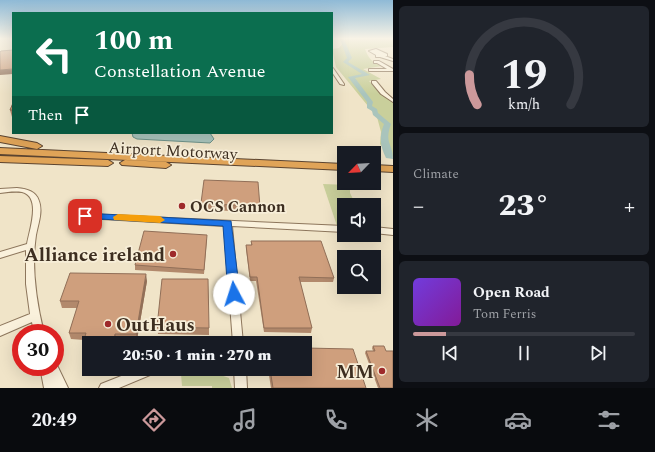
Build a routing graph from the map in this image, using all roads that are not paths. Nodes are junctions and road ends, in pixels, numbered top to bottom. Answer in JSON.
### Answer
{"nodes":[{"id":1,"x":383,"y":57,"type":"edge"},
{"id":2,"x":393,"y":60,"type":"edge"},
{"id":3,"x":375,"y":62,"type":"dead end"},
{"id":4,"x":333,"y":70,"type":"edge"},
{"id":5,"x":370,"y":70,"type":"dead end"},
{"id":6,"x":393,"y":70,"type":"edge"},
{"id":7,"x":374,"y":82,"type":"dead end"},
{"id":8,"x":342,"y":84,"type":"dead end"},
{"id":9,"x":393,"y":101,"type":"edge"},
{"id":10,"x":0,"y":139,"type":"edge"},
{"id":11,"x":0,"y":150,"type":"edge"},
{"id":12,"x":139,"y":156,"type":"junction"},
{"id":13,"x":0,"y":159,"type":"edge"},
{"id":14,"x":0,"y":163,"type":"edge"},
{"id":15,"x":116,"y":163,"type":"junction"},
{"id":16,"x":337,"y":167,"type":"edge"},
{"id":17,"x":381,"y":168,"type":"edge"},
{"id":18,"x":393,"y":169,"type":"edge"},
{"id":19,"x":337,"y":174,"type":"edge"},
{"id":20,"x":381,"y":175,"type":"edge"},
{"id":21,"x":393,"y":176,"type":"edge"},
{"id":22,"x":0,"y":191,"type":"edge"},
{"id":23,"x":85,"y":216,"type":"dead end"},
{"id":24,"x":228,"y":223,"type":"junction"},
{"id":25,"x":337,"y":229,"type":"edge"},
{"id":26,"x":381,"y":231,"type":"edge"},
{"id":27,"x":393,"y":232,"type":"edge"},
{"id":28,"x":31,"y":246,"type":"junction"},
{"id":29,"x":0,"y":255,"type":"edge"},
{"id":30,"x":35,"y":316,"type":"junction"},
{"id":31,"x":37,"y":324,"type":"edge"},
{"id":32,"x":0,"y":331,"type":"edge"},
{"id":33,"x":237,"y":336,"type":"edge"},
{"id":34,"x":48,"y":376,"type":"edge"},
{"id":35,"x":56,"y":376,"type":"edge"},
{"id":36,"x":135,"y":376,"type":"edge"},
{"id":37,"x":240,"y":376,"type":"edge"},
{"id":38,"x":50,"y":388,"type":"edge"},
{"id":39,"x":62,"y":388,"type":"edge"},
{"id":40,"x":105,"y":388,"type":"edge"},
{"id":41,"x":241,"y":388,"type":"edge"}],
"edges":[{"from":1,"to":2,"type":"street"},
{"from":3,"to":6,"type":"street"},
{"from":4,"to":8,"type":"street"},
{"from":5,"to":6,"type":"street"},
{"from":7,"to":9,"type":"street"},
{"from":10,"to":12,"type":"highway"},
{"from":11,"to":12,"type":"highway","name":"Airport Motorway"},
{"from":12,"to":16,"type":"highway","name":"Airport Motorway"},
{"from":13,"to":15,"type":"highway","name":"Airport Motorway"},
{"from":14,"to":15,"type":"highway"},
{"from":15,"to":19,"type":"highway","name":"Airport Motorway"},
{"from":17,"to":18,"type":"highway"},
{"from":20,"to":21,"type":"highway"},
{"from":22,"to":28,"type":"street"},
{"from":23,"to":24,"type":"street"},
{"from":24,"to":25,"type":"street"},
{"from":24,"to":33,"type":"street"},
{"from":26,"to":27,"type":"street"},
{"from":28,"to":29,"type":"street"},
{"from":28,"to":30,"type":"street"},
{"from":30,"to":31,"type":"street"},
{"from":30,"to":32,"type":"street"},
{"from":34,"to":38,"type":"street"},
{"from":35,"to":39,"type":"street"},
{"from":36,"to":40,"type":"street"},
{"from":37,"to":41,"type":"street"}]}
